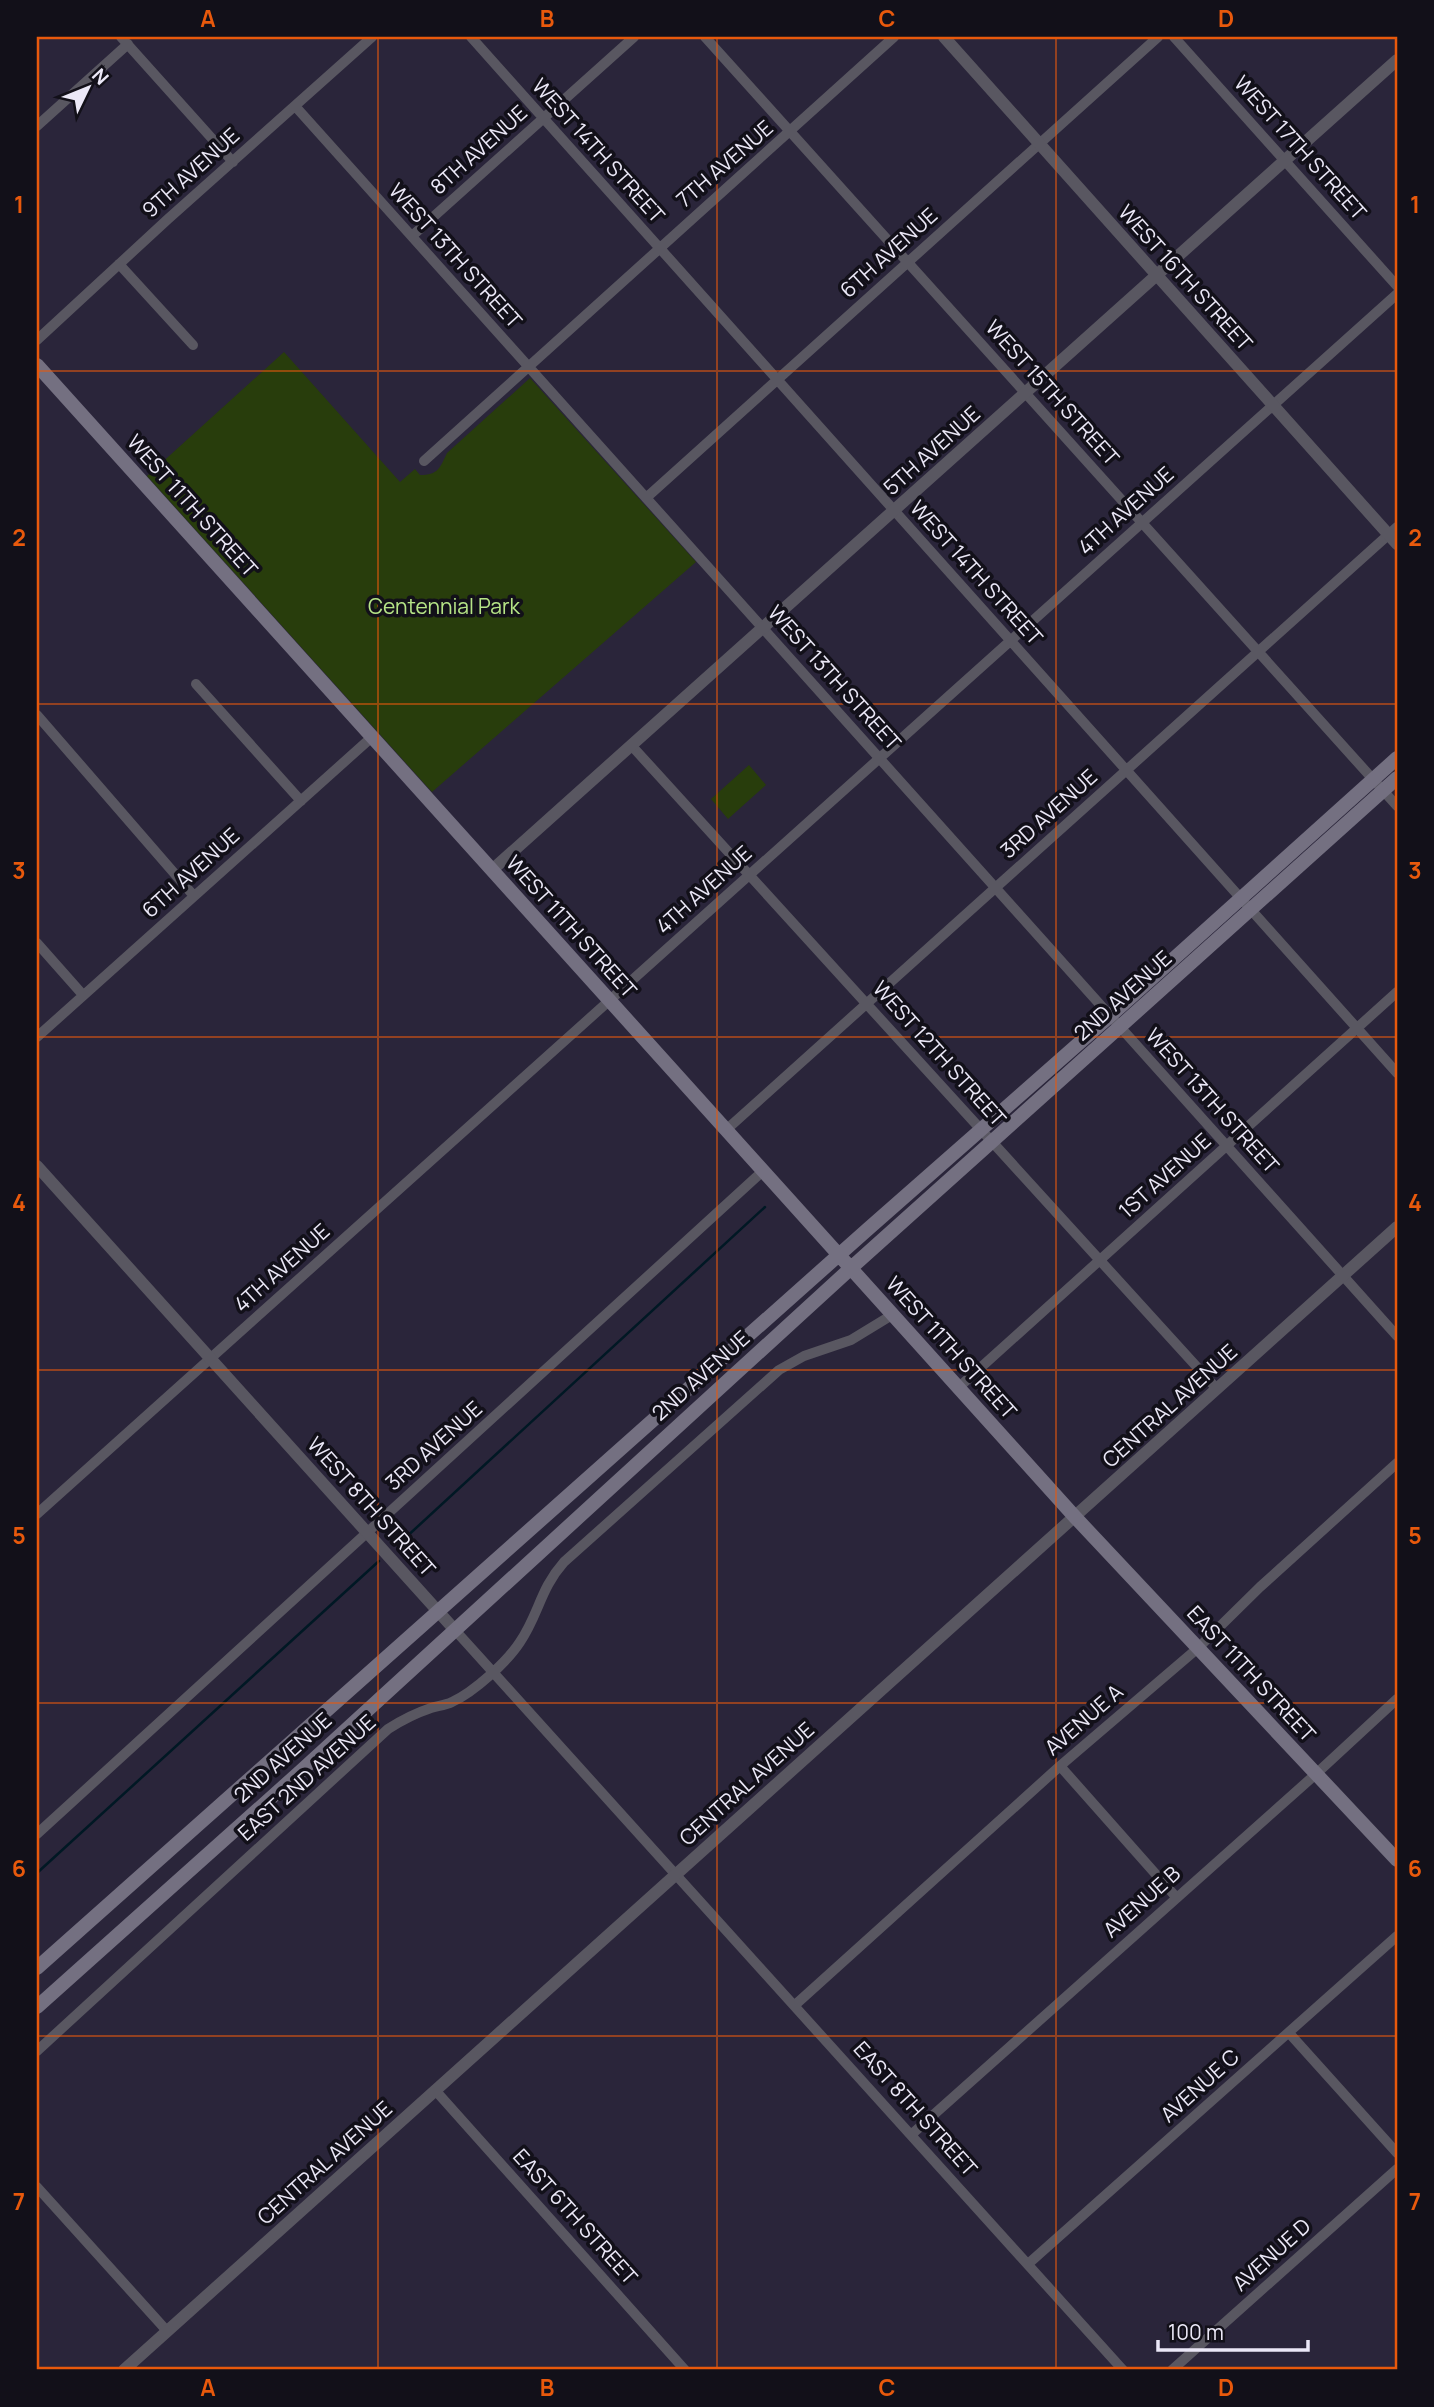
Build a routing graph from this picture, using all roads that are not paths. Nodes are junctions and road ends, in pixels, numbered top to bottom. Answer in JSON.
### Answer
{"nodes":[{"id":1,"x":372,"y":37,"type":"edge"},
{"id":2,"x":471,"y":37,"type":"edge"},
{"id":3,"x":634,"y":37,"type":"edge"},
{"id":4,"x":705,"y":37,"type":"edge"},
{"id":5,"x":894,"y":37,"type":"edge"},
{"id":6,"x":944,"y":37,"type":"edge"},
{"id":7,"x":1158,"y":37,"type":"edge"},
{"id":8,"x":1174,"y":37,"type":"edge"},
{"id":9,"x":125,"y":41,"type":"edge"},
{"id":10,"x":1397,"y":60,"type":"edge"},
{"id":11,"x":295,"y":106,"type":"junction"},
{"id":12,"x":544,"y":118,"type":"junction"},
{"id":13,"x":37,"y":126,"type":"edge"},
{"id":14,"x":791,"y":132,"type":"junction"},
{"id":15,"x":1040,"y":144,"type":"junction"},
{"id":16,"x":1285,"y":160,"type":"junction"},
{"id":17,"x":233,"y":162,"type":"junction"},
{"id":18,"x":412,"y":236,"type":"junction"},
{"id":19,"x":659,"y":248,"type":"junction"},
{"id":20,"x":908,"y":262,"type":"junction"},
{"id":21,"x":119,"y":264,"type":"junction"},
{"id":22,"x":1157,"y":275,"type":"junction"},
{"id":23,"x":1397,"y":286,"type":"edge"},
{"id":24,"x":1397,"y":294,"type":"edge"},
{"id":25,"x":37,"y":340,"type":"edge"},
{"id":26,"x":193,"y":345,"type":"dead end"},
{"id":27,"x":37,"y":365,"type":"edge"},
{"id":28,"x":529,"y":367,"type":"junction"},
{"id":29,"x":777,"y":380,"type":"junction"},
{"id":30,"x":1026,"y":393,"type":"junction"},
{"id":31,"x":1273,"y":405,"type":"junction"},
{"id":32,"x":424,"y":461,"type":"dead end"},
{"id":33,"x":646,"y":498,"type":"junction"},
{"id":34,"x":894,"y":510,"type":"junction"},
{"id":35,"x":1142,"y":522,"type":"junction"},
{"id":36,"x":1394,"y":535,"type":"edge"},
{"id":37,"x":762,"y":628,"type":"junction"},
{"id":38,"x":1011,"y":640,"type":"junction"},
{"id":39,"x":1259,"y":652,"type":"junction"},
{"id":40,"x":196,"y":684,"type":"dead end"},
{"id":41,"x":37,"y":715,"type":"edge"},
{"id":42,"x":372,"y":737,"type":"junction"},
{"id":43,"x":631,"y":745,"type":"junction"},
{"id":44,"x":879,"y":758,"type":"junction"},
{"id":45,"x":1397,"y":758,"type":"edge"},
{"id":46,"x":1127,"y":770,"type":"junction"},
{"id":47,"x":1397,"y":778,"type":"edge"},
{"id":48,"x":1379,"y":785,"type":"junction"},
{"id":49,"x":301,"y":801,"type":"junction"},
{"id":50,"x":1397,"y":806,"type":"edge"},
{"id":51,"x":492,"y":870,"type":"junction"},
{"id":52,"x":750,"y":875,"type":"junction"},
{"id":53,"x":996,"y":888,"type":"junction"},
{"id":54,"x":194,"y":896,"type":"junction"},
{"id":55,"x":1241,"y":898,"type":"junction"},
{"id":56,"x":1251,"y":909,"type":"junction"},
{"id":57,"x":37,"y":943,"type":"edge"},
{"id":58,"x":1397,"y":992,"type":"edge"},
{"id":59,"x":83,"y":995,"type":"junction"},
{"id":60,"x":609,"y":1000,"type":"junction"},
{"id":61,"x":867,"y":1004,"type":"junction"},
{"id":62,"x":1115,"y":1022,"type":"junction"},
{"id":63,"x":1358,"y":1028,"type":"junction"},
{"id":64,"x":37,"y":1037,"type":"edge"},
{"id":65,"x":1397,"y":1073,"type":"edge"},
{"id":66,"x":981,"y":1129,"type":"junction"},
{"id":67,"x":726,"y":1130,"type":"junction"},
{"id":68,"x":992,"y":1141,"type":"junction"},
{"id":69,"x":1227,"y":1146,"type":"junction"},
{"id":70,"x":37,"y":1166,"type":"edge"},
{"id":71,"x":764,"y":1171,"type":"junction"},
{"id":72,"x":1397,"y":1227,"type":"edge"},
{"id":73,"x":839,"y":1255,"type":"junction"},
{"id":74,"x":1100,"y":1260,"type":"junction"},
{"id":75,"x":850,"y":1268,"type":"junction"},
{"id":76,"x":1343,"y":1276,"type":"junction"},
{"id":77,"x":892,"y":1315,"type":"junction"},
{"id":78,"x":1397,"y":1336,"type":"edge"},
{"id":79,"x":210,"y":1358,"type":"junction"},
{"id":80,"x":958,"y":1388,"type":"junction"},
{"id":81,"x":1217,"y":1389,"type":"junction"},
{"id":82,"x":1397,"y":1463,"type":"edge"},
{"id":83,"x":37,"y":1514,"type":"edge"},
{"id":84,"x":1074,"y":1517,"type":"junction"},
{"id":85,"x":368,"y":1532,"type":"junction"},
{"id":86,"x":439,"y":1611,"type":"junction"},
{"id":87,"x":454,"y":1629,"type":"junction"},
{"id":88,"x":1198,"y":1648,"type":"junction"},
{"id":89,"x":493,"y":1671,"type":"junction"},
{"id":90,"x":1397,"y":1699,"type":"edge"},
{"id":91,"x":1060,"y":1766,"type":"junction"},
{"id":92,"x":1317,"y":1773,"type":"junction"},
{"id":93,"x":37,"y":1835,"type":"edge"},
{"id":94,"x":1397,"y":1860,"type":"edge"},
{"id":95,"x":676,"y":1874,"type":"junction"},
{"id":96,"x":1176,"y":1896,"type":"junction"},
{"id":97,"x":1397,"y":1936,"type":"edge"},
{"id":98,"x":37,"y":1968,"type":"edge"},
{"id":99,"x":794,"y":2005,"type":"junction"},
{"id":100,"x":37,"y":2007,"type":"edge"},
{"id":101,"x":1289,"y":2033,"type":"junction"},
{"id":102,"x":37,"y":2051,"type":"edge"},
{"id":103,"x":435,"y":2090,"type":"junction"},
{"id":104,"x":912,"y":2134,"type":"junction"},
{"id":105,"x":1397,"y":2153,"type":"edge"},
{"id":106,"x":1397,"y":2169,"type":"edge"},
{"id":107,"x":37,"y":2187,"type":"edge"},
{"id":108,"x":1028,"y":2264,"type":"junction"},
{"id":109,"x":167,"y":2331,"type":"junction"},
{"id":110,"x":124,"y":2370,"type":"edge"},
{"id":111,"x":685,"y":2370,"type":"edge"},
{"id":112,"x":1124,"y":2370,"type":"edge"},
{"id":113,"x":1172,"y":2370,"type":"edge"}],
"edges":[{"from":1,"to":11,"type":"street","name":"9TH AVENUE"},
{"from":2,"to":12,"type":"street","name":"WEST 14TH STREET"},
{"from":3,"to":12,"type":"street","name":"8TH AVENUE"},
{"from":4,"to":14,"type":"street","name":"WEST 15TH STREET"},
{"from":5,"to":14,"type":"street","name":"7TH AVENUE"},
{"from":6,"to":15,"type":"street","name":"WEST 16TH STREET"},
{"from":7,"to":15,"type":"street","name":"6TH AVENUE"},
{"from":8,"to":16,"type":"street","name":"WEST 17TH STREET"},
{"from":9,"to":13,"type":"street"},
{"from":9,"to":17,"type":"street"},
{"from":10,"to":16,"type":"street","name":"5TH AVENUE"},
{"from":11,"to":17,"type":"street","name":"9TH AVENUE"},
{"from":11,"to":18,"type":"street","name":"WEST 13TH STREET"},
{"from":12,"to":18,"type":"street","name":"8TH AVENUE"},
{"from":12,"to":19,"type":"street","name":"WEST 14TH STREET"},
{"from":14,"to":19,"type":"street","name":"7TH AVENUE"},
{"from":14,"to":20,"type":"street","name":"WEST 15TH STREET"},
{"from":15,"to":20,"type":"street","name":"6TH AVENUE"},
{"from":15,"to":22,"type":"street","name":"WEST 16TH STREET"},
{"from":16,"to":22,"type":"street","name":"5TH AVENUE"},
{"from":16,"to":23,"type":"street","name":"WEST 17TH STREET"},
{"from":17,"to":21,"type":"street","name":"9TH AVENUE"},
{"from":18,"to":28,"type":"street","name":"WEST 13TH STREET"},
{"from":19,"to":28,"type":"street","name":"7TH AVENUE"},
{"from":19,"to":29,"type":"street","name":"WEST 14TH STREET"},
{"from":20,"to":29,"type":"street","name":"6TH AVENUE"},
{"from":20,"to":30,"type":"street","name":"WEST 15TH STREET"},
{"from":21,"to":25,"type":"street","name":"9TH AVENUE"},
{"from":21,"to":26,"type":"street"},
{"from":22,"to":30,"type":"street","name":"5TH AVENUE"},
{"from":22,"to":31,"type":"street","name":"WEST 16TH STREET"},
{"from":24,"to":31,"type":"street","name":"4TH AVENUE"},
{"from":27,"to":42,"type":"main road","name":"WEST 11TH STREET"},
{"from":28,"to":32,"type":"street","name":"7TH AVENUE"},
{"from":28,"to":33,"type":"street","name":"WEST 13TH STREET"},
{"from":29,"to":33,"type":"street","name":"6TH AVENUE"},
{"from":29,"to":34,"type":"street","name":"WEST 14TH STREET"},
{"from":30,"to":34,"type":"street","name":"5TH AVENUE"},
{"from":30,"to":35,"type":"street","name":"WEST 15TH STREET"},
{"from":31,"to":35,"type":"street","name":"4TH AVENUE"},
{"from":31,"to":36,"type":"street","name":"WEST 16TH STREET"},
{"from":33,"to":37,"type":"street","name":"WEST 13TH STREET"},
{"from":34,"to":37,"type":"street","name":"5TH AVENUE"},
{"from":34,"to":38,"type":"street","name":"WEST 14TH STREET"},
{"from":35,"to":38,"type":"street","name":"4TH AVENUE"},
{"from":35,"to":39,"type":"street","name":"WEST 15TH STREET"},
{"from":36,"to":39,"type":"street","name":"3RD AVENUE"},
{"from":37,"to":43,"type":"street","name":"5TH AVENUE"},
{"from":37,"to":44,"type":"street","name":"WEST 13TH STREET"},
{"from":38,"to":44,"type":"street","name":"4TH AVENUE"},
{"from":38,"to":46,"type":"street","name":"WEST 14TH STREET"},
{"from":39,"to":46,"type":"street","name":"3RD AVENUE"},
{"from":39,"to":48,"type":"street","name":"WEST 15TH STREET"},
{"from":40,"to":49,"type":"street"},
{"from":41,"to":54,"type":"street"},
{"from":42,"to":49,"type":"street","name":"6TH AVENUE"},
{"from":42,"to":51,"type":"main road","name":"WEST 11TH STREET"},
{"from":43,"to":51,"type":"street","name":"5TH AVENUE"},
{"from":43,"to":52,"type":"street","name":"WEST 12TH STREET"},
{"from":44,"to":52,"type":"street","name":"4TH AVENUE"},
{"from":44,"to":53,"type":"street","name":"WEST 13TH STREET"},
{"from":45,"to":48,"type":"main road","name":"2ND AVENUE"},
{"from":46,"to":53,"type":"street","name":"3RD AVENUE"},
{"from":46,"to":55,"type":"street","name":"WEST 14TH STREET"},
{"from":47,"to":48,"type":"main road","name":"2ND AVENUE"},
{"from":48,"to":50,"type":"street","name":"WEST 15TH STREET"},
{"from":48,"to":55,"type":"main road","name":"2ND AVENUE"},
{"from":48,"to":56,"type":"main road","name":"2ND AVENUE"},
{"from":49,"to":54,"type":"street","name":"6TH AVENUE"},
{"from":51,"to":60,"type":"main road","name":"WEST 11TH STREET"},
{"from":52,"to":60,"type":"street","name":"4TH AVENUE"},
{"from":52,"to":61,"type":"street","name":"WEST 12TH STREET"},
{"from":53,"to":61,"type":"street","name":"3RD AVENUE"},
{"from":53,"to":62,"type":"street","name":"WEST 13TH STREET"},
{"from":54,"to":59,"type":"street","name":"6TH AVENUE"},
{"from":55,"to":56,"type":"street","name":"WEST 14TH STREET"},
{"from":55,"to":62,"type":"main road","name":"2ND AVENUE"},
{"from":56,"to":62,"type":"main road","name":"2ND AVENUE"},
{"from":56,"to":63,"type":"street","name":"WEST 14TH STREET"},
{"from":57,"to":59,"type":"street"},
{"from":58,"to":63,"type":"street","name":"1ST AVENUE"},
{"from":59,"to":64,"type":"street","name":"6TH AVENUE"},
{"from":60,"to":67,"type":"main road","name":"WEST 11TH STREET"},
{"from":60,"to":79,"type":"street","name":"4TH AVENUE"},
{"from":61,"to":66,"type":"street","name":"WEST 12TH STREET"},
{"from":61,"to":67,"type":"street","name":"3RD AVENUE"},
{"from":62,"to":66,"type":"main road","name":"2ND AVENUE"},
{"from":62,"to":68,"type":"main road","name":"2ND AVENUE"},
{"from":62,"to":69,"type":"street","name":"WEST 13TH STREET"},
{"from":63,"to":65,"type":"street","name":"WEST 14TH STREET"},
{"from":63,"to":69,"type":"street","name":"1ST AVENUE"},
{"from":66,"to":68,"type":"street","name":"WEST 12TH STREET"},
{"from":66,"to":73,"type":"main road","name":"2ND AVENUE"},
{"from":67,"to":71,"type":"main road","name":"WEST 11TH STREET"},
{"from":68,"to":74,"type":"street","name":"WEST 12TH STREET"},
{"from":68,"to":75,"type":"main road","name":"2ND AVENUE"},
{"from":69,"to":74,"type":"street","name":"1ST AVENUE"},
{"from":69,"to":76,"type":"street","name":"WEST 13TH STREET"},
{"from":70,"to":79,"type":"street","name":"WEST 8TH STREET"},
{"from":71,"to":73,"type":"main road","name":"WEST 11TH STREET"},
{"from":71,"to":85,"type":"street","name":"3RD AVENUE"},
{"from":72,"to":76,"type":"street","name":"CENTRAL AVENUE"},
{"from":73,"to":75,"type":"main road","name":"WEST 11TH STREET"},
{"from":73,"to":86,"type":"main road","name":"2ND AVENUE"},
{"from":74,"to":80,"type":"street","name":"1ST AVENUE"},
{"from":74,"to":81,"type":"street","name":"WEST 12TH STREET"},
{"from":75,"to":77,"type":"main road","name":"WEST 11TH STREET"},
{"from":75,"to":87,"type":"main road","name":"2ND AVENUE"},
{"from":76,"to":78,"type":"street","name":"WEST 13TH STREET"},
{"from":76,"to":81,"type":"street","name":"CENTRAL AVENUE"},
{"from":77,"to":80,"type":"main road","name":"WEST 11TH STREET"},
{"from":77,"to":89,"type":"street","name":"EAST 2ND AVENUE"},
{"from":79,"to":83,"type":"street","name":"4TH AVENUE"},
{"from":79,"to":85,"type":"street","name":"WEST 8TH STREET"},
{"from":80,"to":84,"type":"main road","name":"WEST 11TH STREET"},
{"from":81,"to":84,"type":"street","name":"CENTRAL AVENUE"},
{"from":82,"to":88,"type":"street","name":"AVENUE A"},
{"from":84,"to":88,"type":"main road","name":"EAST 11TH STREET"},
{"from":84,"to":95,"type":"street","name":"CENTRAL AVENUE"},
{"from":85,"to":86,"type":"street","name":"WEST 8TH STREET"},
{"from":85,"to":93,"type":"street","name":"3RD AVENUE"},
{"from":86,"to":87,"type":"street","name":"WEST 8TH STREET"},
{"from":86,"to":98,"type":"main road","name":"2ND AVENUE"},
{"from":87,"to":89,"type":"street","name":"WEST 8TH STREET"},
{"from":87,"to":100,"type":"main road","name":"2ND AVENUE"},
{"from":88,"to":91,"type":"street","name":"AVENUE A"},
{"from":88,"to":92,"type":"main road","name":"EAST 11TH STREET"},
{"from":89,"to":95,"type":"street","name":"WEST 8TH STREET"},
{"from":89,"to":102,"type":"street","name":"EAST 2ND AVENUE"},
{"from":90,"to":92,"type":"street","name":"AVENUE B"},
{"from":91,"to":96,"type":"street"},
{"from":91,"to":99,"type":"street","name":"AVENUE A"},
{"from":92,"to":94,"type":"main road","name":"EAST 11TH STREET"},
{"from":92,"to":96,"type":"street","name":"AVENUE B"},
{"from":95,"to":99,"type":"street","name":"EAST 8TH STREET"},
{"from":95,"to":103,"type":"street","name":"CENTRAL AVENUE"},
{"from":96,"to":104,"type":"street","name":"AVENUE B"},
{"from":97,"to":101,"type":"street","name":"AVENUE C"},
{"from":99,"to":104,"type":"street","name":"EAST 8TH STREET"},
{"from":101,"to":105,"type":"street"},
{"from":101,"to":108,"type":"street","name":"AVENUE C"},
{"from":103,"to":109,"type":"street","name":"CENTRAL AVENUE"},
{"from":103,"to":111,"type":"street","name":"EAST 6TH STREET"},
{"from":104,"to":108,"type":"street","name":"EAST 8TH STREET"},
{"from":106,"to":113,"type":"street","name":"AVENUE D"},
{"from":107,"to":109,"type":"street"},
{"from":108,"to":112,"type":"street","name":"EAST 8TH STREET"},
{"from":109,"to":110,"type":"street","name":"CENTRAL AVENUE"}]}
